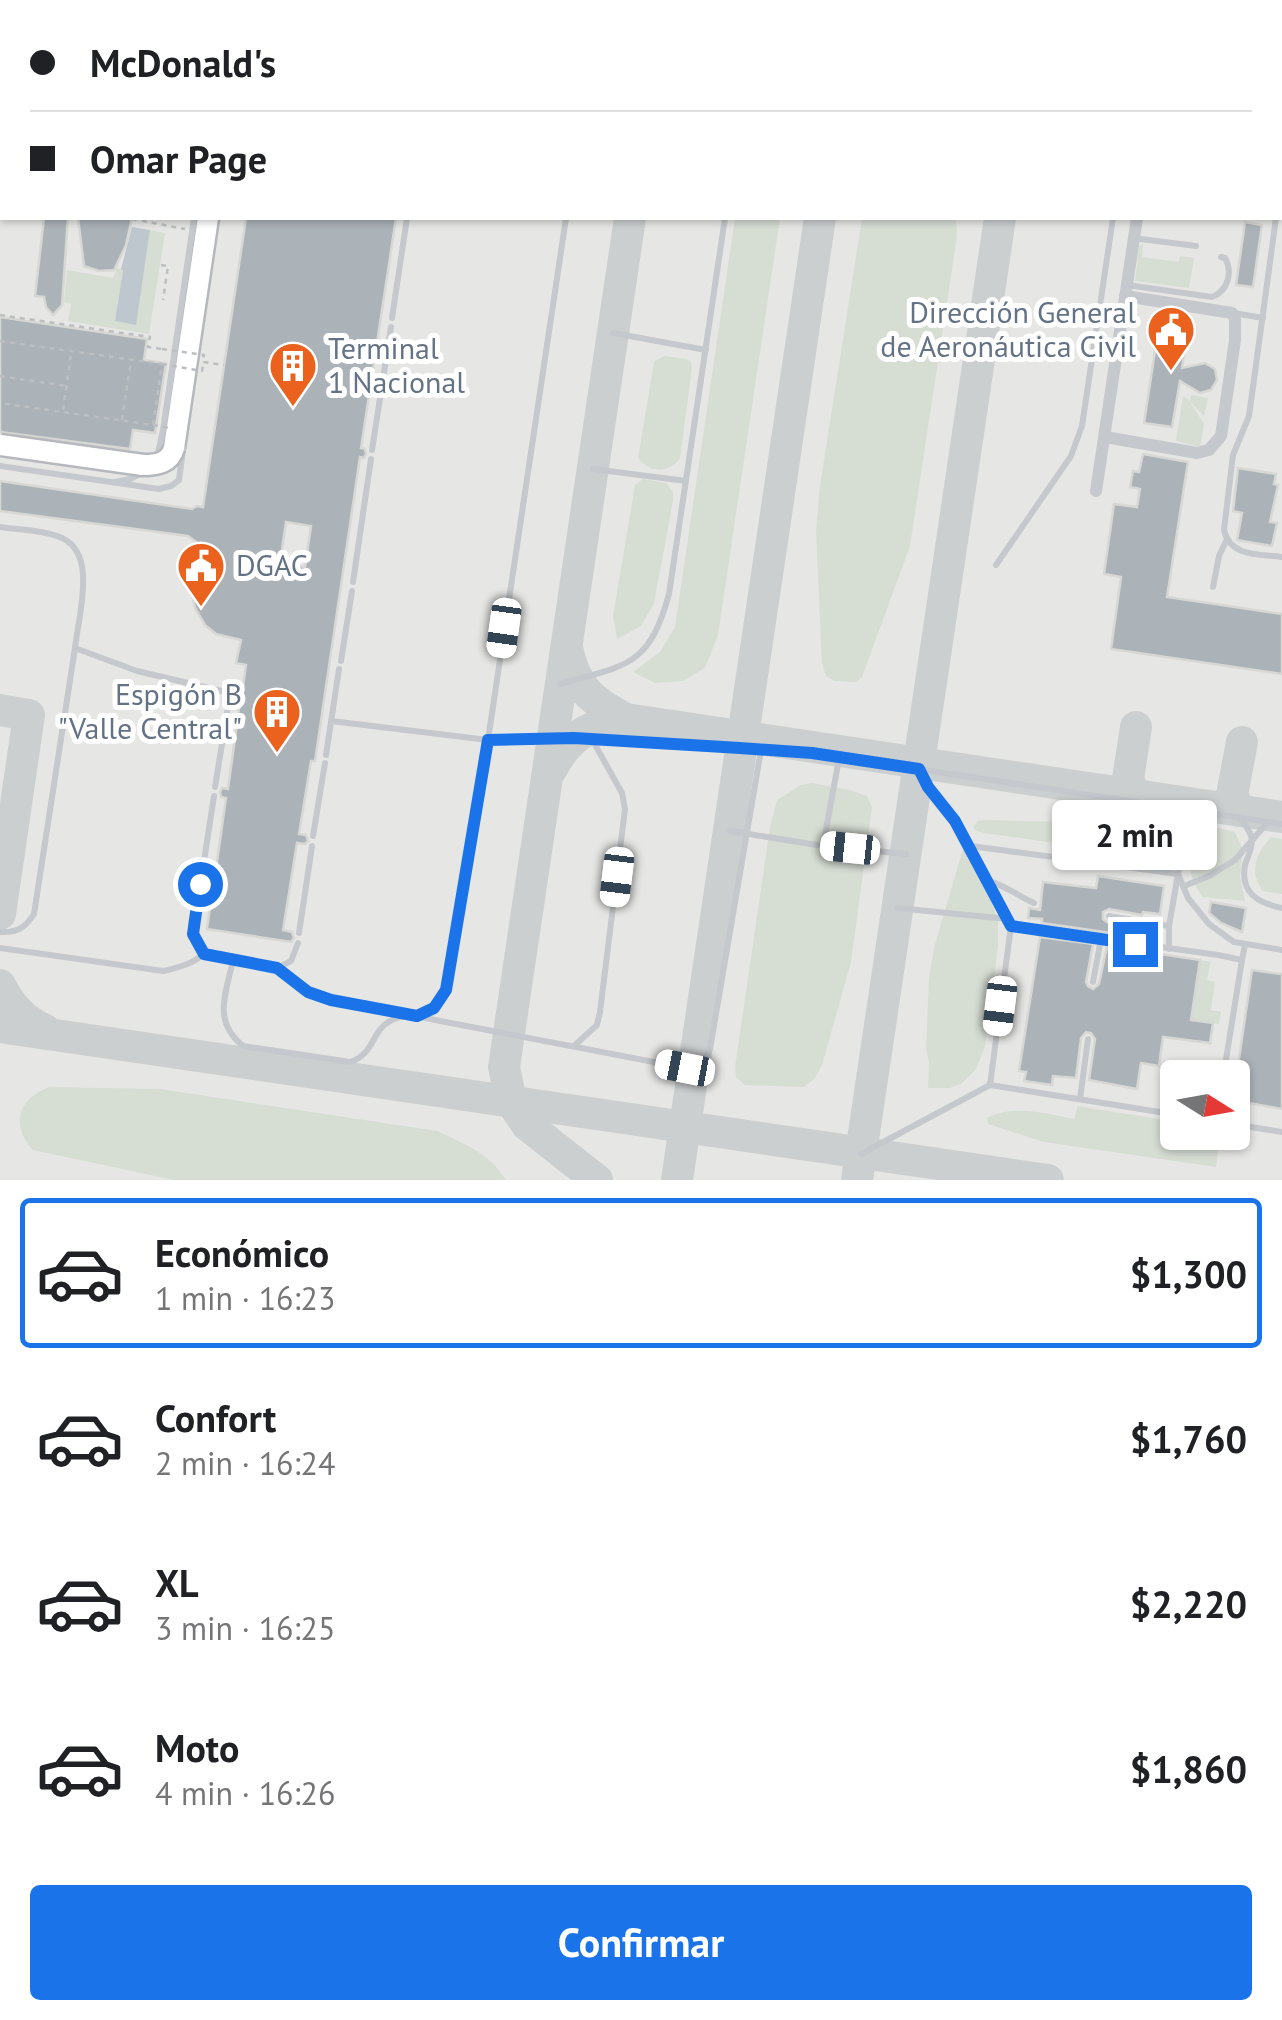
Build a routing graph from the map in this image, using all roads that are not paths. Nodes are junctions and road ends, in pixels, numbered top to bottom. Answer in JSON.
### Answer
{"nodes":[{"id":1,"x":407,"y":220,"type":"edge"},
{"id":2,"x":566,"y":220,"type":"edge"},
{"id":3,"x":724,"y":220,"type":"edge"},
{"id":4,"x":1113,"y":220,"type":"edge"},
{"id":5,"x":1137,"y":220,"type":"edge"},
{"id":6,"x":1276,"y":220,"type":"edge"},
{"id":7,"x":205,"y":226,"type":"edge"},
{"id":8,"x":1134,"y":238,"type":"junction"},
{"id":9,"x":1196,"y":246,"type":"dead end"},
{"id":10,"x":1222,"y":257,"type":"dead end"},
{"id":11,"x":1126,"y":291,"type":"junction"},
{"id":12,"x":1263,"y":318,"type":"junction"},
{"id":13,"x":1234,"y":319,"type":"junction"},
{"id":14,"x":613,"y":333,"type":"dead end"},
{"id":15,"x":706,"y":350,"type":"junction"},
{"id":16,"x":1106,"y":437,"type":"junction"},
{"id":17,"x":0,"y":445,"type":"edge"},
{"id":18,"x":0,"y":466,"type":"edge"},
{"id":19,"x":592,"y":469,"type":"dead end"},
{"id":20,"x":686,"y":480,"type":"junction"},
{"id":21,"x":109,"y":483,"type":"junction"},
{"id":22,"x":1096,"y":490,"type":"dead end"},
{"id":23,"x":0,"y":526,"type":"edge"},
{"id":24,"x":1226,"y":541,"type":"junction"},
{"id":25,"x":1282,"y":558,"type":"edge"},
{"id":26,"x":996,"y":565,"type":"dead end"},
{"id":27,"x":1213,"y":587,"type":"dead end"},
{"id":28,"x":75,"y":648,"type":"junction"},
{"id":29,"x":560,"y":684,"type":"dead end"},
{"id":30,"x":331,"y":721,"type":"junction"},
{"id":31,"x":488,"y":740,"type":"junction"},
{"id":32,"x":593,"y":740,"type":"junction"},
{"id":33,"x":760,"y":750,"type":"junction"},
{"id":34,"x":839,"y":759,"type":"junction"},
{"id":35,"x":919,"y":769,"type":"junction"},
{"id":36,"x":1190,"y":807,"type":"junction"},
{"id":37,"x":1240,"y":818,"type":"junction"},
{"id":38,"x":1267,"y":823,"type":"junction"},
{"id":39,"x":1282,"y":824,"type":"edge"},
{"id":40,"x":730,"y":831,"type":"dead end"},
{"id":41,"x":745,"y":834,"type":"junction"},
{"id":42,"x":314,"y":836,"type":"dead end"},
{"id":43,"x":1252,"y":841,"type":"junction"},
{"id":44,"x":312,"y":846,"type":"dead end"},
{"id":45,"x":822,"y":846,"type":"junction"},
{"id":46,"x":970,"y":846,"type":"junction"},
{"id":47,"x":906,"y":854,"type":"dead end"},
{"id":48,"x":1178,"y":874,"type":"junction"},
{"id":49,"x":988,"y":880,"type":"junction"},
{"id":50,"x":1184,"y":886,"type":"junction"},
{"id":51,"x":1034,"y":903,"type":"dead end"},
{"id":52,"x":898,"y":908,"type":"dead end"},
{"id":53,"x":1282,"y":908,"type":"edge"},
{"id":54,"x":1109,"y":916,"type":"dead end"},
{"id":55,"x":1009,"y":922,"type":"junction"},
{"id":56,"x":1169,"y":926,"type":"junction"},
{"id":57,"x":0,"y":932,"type":"edge"},
{"id":58,"x":299,"y":933,"type":"dead end"},
{"id":59,"x":1100,"y":938,"type":"junction"},
{"id":60,"x":298,"y":943,"type":"dead end"},
{"id":61,"x":1245,"y":945,"type":"junction"},
{"id":62,"x":0,"y":948,"type":"edge"},
{"id":63,"x":1169,"y":949,"type":"junction"},
{"id":64,"x":1282,"y":950,"type":"edge"},
{"id":65,"x":204,"y":954,"type":"junction"},
{"id":66,"x":232,"y":960,"type":"junction"},
{"id":67,"x":1242,"y":960,"type":"junction"},
{"id":68,"x":277,"y":968,"type":"junction"},
{"id":69,"x":1092,"y":982,"type":"dead end"},
{"id":70,"x":417,"y":1016,"type":"junction"},
{"id":71,"x":1088,"y":1038,"type":"dead end"},
{"id":72,"x":574,"y":1046,"type":"junction"},
{"id":73,"x":1226,"y":1060,"type":"edge"},
{"id":74,"x":990,"y":1085,"type":"junction"},
{"id":75,"x":1080,"y":1099,"type":"junction"},
{"id":76,"x":1160,"y":1112,"type":"edge"},
{"id":77,"x":1250,"y":1127,"type":"edge"},
{"id":78,"x":1282,"y":1132,"type":"edge"},
{"id":79,"x":861,"y":1154,"type":"dead end"}],
"edges":[{"from":1,"to":30,"type":"lane"},
{"from":2,"to":31,"type":"lane"},
{"from":3,"to":15,"type":"lane"},
{"from":4,"to":26,"type":"lane"},
{"from":5,"to":8,"type":"street"},
{"from":6,"to":12,"type":"lane"},
{"from":7,"to":17,"type":"highway","bridge":true},
{"from":7,"to":21,"type":"lane"},
{"from":7,"to":21,"type":"lane"},
{"from":8,"to":9,"type":"lane"},
{"from":8,"to":11,"type":"street"},
{"from":10,"to":11,"type":"lane"},
{"from":11,"to":13,"type":"street"},
{"from":11,"to":16,"type":"street"},
{"from":12,"to":13,"type":"lane"},
{"from":12,"to":24,"type":"lane"},
{"from":13,"to":16,"type":"street"},
{"from":14,"to":15,"type":"lane"},
{"from":15,"to":20,"type":"lane"},
{"from":16,"to":22,"type":"street"},
{"from":18,"to":21,"type":"lane"},
{"from":19,"to":20,"type":"lane"},
{"from":20,"to":29,"type":"lane"},
{"from":23,"to":28,"type":"lane"},
{"from":24,"to":25,"type":"lane"},
{"from":24,"to":27,"type":"lane"},
{"from":28,"to":57,"type":"lane"},
{"from":28,"to":65,"type":"lane"},
{"from":30,"to":31,"type":"lane"},
{"from":30,"to":42,"type":"lane"},
{"from":31,"to":32,"type":"lane"},
{"from":31,"to":70,"type":"lane"},
{"from":32,"to":33,"type":"lane"},
{"from":32,"to":72,"type":"lane"},
{"from":33,"to":34,"type":"lane"},
{"from":33,"to":41,"type":"lane"},
{"from":34,"to":35,"type":"lane"},
{"from":34,"to":45,"type":"lane"},
{"from":35,"to":36,"type":"lane"},
{"from":35,"to":46,"type":"lane"},
{"from":36,"to":37,"type":"lane"},
{"from":36,"to":48,"type":"lane"},
{"from":37,"to":38,"type":"lane"},
{"from":37,"to":43,"type":"lane"},
{"from":38,"to":39,"type":"lane"},
{"from":38,"to":43,"type":"lane"},
{"from":40,"to":41,"type":"lane"},
{"from":41,"to":45,"type":"lane"},
{"from":41,"to":72,"type":"lane"},
{"from":43,"to":50,"type":"lane"},
{"from":43,"to":53,"type":"lane"},
{"from":44,"to":58,"type":"lane"},
{"from":45,"to":47,"type":"lane"},
{"from":46,"to":48,"type":"lane"},
{"from":46,"to":49,"type":"lane"},
{"from":48,"to":50,"type":"lane"},
{"from":48,"to":56,"type":"lane"},
{"from":49,"to":51,"type":"lane"},
{"from":49,"to":55,"type":"lane"},
{"from":50,"to":61,"type":"lane"},
{"from":52,"to":55,"type":"lane"},
{"from":54,"to":56,"type":"lane"},
{"from":55,"to":59,"type":"lane"},
{"from":55,"to":74,"type":"lane"},
{"from":56,"to":63,"type":"lane"},
{"from":59,"to":63,"type":"lane"},
{"from":59,"to":69,"type":"lane"},
{"from":60,"to":68,"type":"lane"},
{"from":61,"to":64,"type":"lane"},
{"from":61,"to":67,"type":"lane"},
{"from":62,"to":65,"type":"lane"},
{"from":63,"to":67,"type":"lane"},
{"from":65,"to":66,"type":"lane"},
{"from":66,"to":68,"type":"lane"},
{"from":66,"to":70,"type":"lane"},
{"from":67,"to":73,"type":"lane"},
{"from":68,"to":70,"type":"lane"},
{"from":70,"to":72,"type":"lane"},
{"from":71,"to":75,"type":"lane"},
{"from":74,"to":75,"type":"lane"},
{"from":74,"to":79,"type":"lane"},
{"from":75,"to":76,"type":"lane"},
{"from":77,"to":78,"type":"lane"}]}
